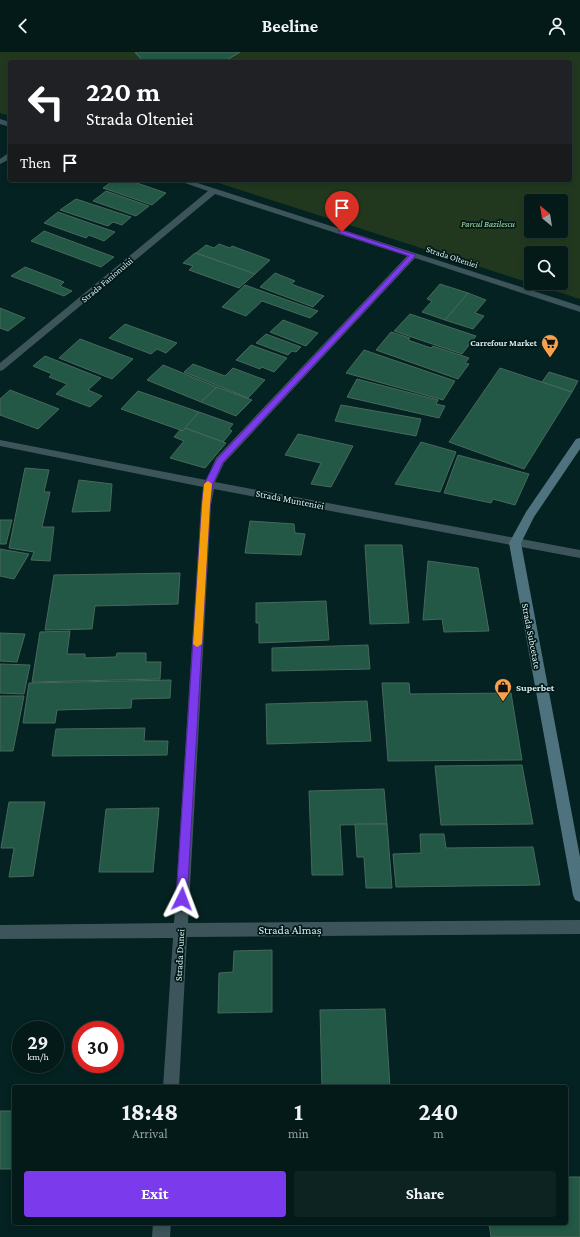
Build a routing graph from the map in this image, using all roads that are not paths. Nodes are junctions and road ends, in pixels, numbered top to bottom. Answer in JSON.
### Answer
{"nodes":[{"id":1,"x":186,"y":182,"type":"edge"},
{"id":2,"x":213,"y":191,"type":"junction"},
{"id":3,"x":413,"y":255,"type":"junction"},
{"id":4,"x":580,"y":309,"type":"edge"},
{"id":5,"x":0,"y":368,"type":"edge"},
{"id":6,"x":580,"y":441,"type":"edge"},
{"id":7,"x":0,"y":443,"type":"edge"},
{"id":8,"x":208,"y":484,"type":"junction"},
{"id":9,"x":515,"y":543,"type":"junction"},
{"id":10,"x":580,"y":554,"type":"edge"},
{"id":11,"x":580,"y":895,"type":"edge"},
{"id":12,"x":580,"y":927,"type":"edge"},
{"id":13,"x":180,"y":931,"type":"junction"},
{"id":14,"x":0,"y":932,"type":"edge"},
{"id":15,"x":170,"y":1085,"type":"edge"},
{"id":16,"x":162,"y":1225,"type":"edge"},
{"id":17,"x":161,"y":1237,"type":"edge"}],
"edges":[{"from":1,"to":2,"type":"street","name":"Strada Olteniei"},
{"from":2,"to":3,"type":"street","name":"Strada Olteniei"},
{"from":2,"to":5,"type":"street","name":"Strada Fanionului"},
{"from":3,"to":4,"type":"street","name":"Strada Olteniei"},
{"from":3,"to":8,"type":"street","name":"Strada Dunei"},
{"from":6,"to":9,"type":"street"},
{"from":7,"to":8,"type":"street","name":"Strada Munteniei"},
{"from":8,"to":9,"type":"street","name":"Strada Munteniei"},
{"from":8,"to":13,"type":"street","name":"Strada Dunei"},
{"from":9,"to":10,"type":"street","name":"Strada Munteniei"},
{"from":9,"to":11,"type":"street","name":"Strada Subcetate"},
{"from":12,"to":13,"type":"street","name":"Strada Almaș"},
{"from":13,"to":14,"type":"street","name":"Strada Almaș"},
{"from":13,"to":15,"type":"street","name":"Strada Dunei"},
{"from":16,"to":17,"type":"street"}]}
